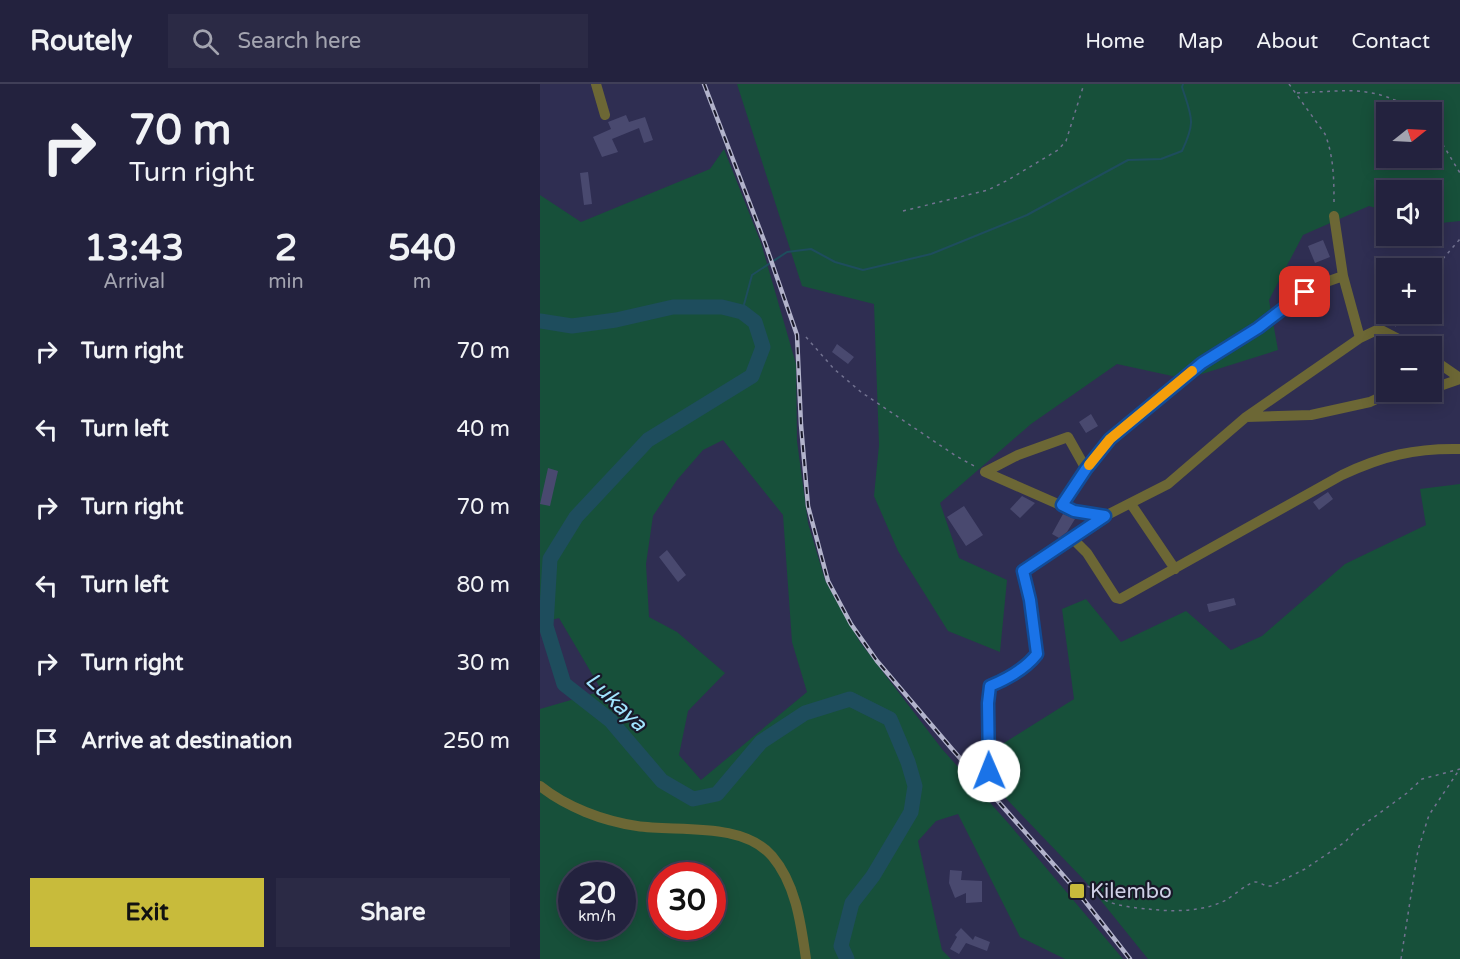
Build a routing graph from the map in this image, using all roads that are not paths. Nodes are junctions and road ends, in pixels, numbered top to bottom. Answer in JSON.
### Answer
{"nodes":[{"id":1,"x":596,"y":84,"type":"edge"},
{"id":2,"x":605,"y":115,"type":"dead end"},
{"id":3,"x":1334,"y":216,"type":"road end"},
{"id":4,"x":1343,"y":276,"type":"junction"},
{"id":5,"x":1394,"y":336,"type":"edge"},
{"id":6,"x":1360,"y":338,"type":"junction"},
{"id":7,"x":1442,"y":366,"type":"edge"},
{"id":8,"x":1460,"y":378,"type":"edge"},
{"id":9,"x":1442,"y":385,"type":"edge"},
{"id":10,"x":1376,"y":399,"type":"edge"},
{"id":11,"x":1246,"y":417,"type":"junction"},
{"id":12,"x":1460,"y":449,"type":"edge"},
{"id":13,"x":1086,"y":469,"type":"junction"},
{"id":14,"x":1131,"y":504,"type":"junction"},
{"id":15,"x":1062,"y":505,"type":"junction"},
{"id":16,"x":1105,"y":516,"type":"junction"},
{"id":17,"x":1072,"y":538,"type":"junction"},
{"id":18,"x":1175,"y":569,"type":"junction"},
{"id":19,"x":989,"y":771,"type":"dead end"},
{"id":20,"x":540,"y":786,"type":"edge"},
{"id":21,"x":806,"y":959,"type":"edge"}],
"edges":[{"from":1,"to":2,"type":"street"},
{"from":3,"to":4,"type":"street"},
{"from":4,"to":6,"type":"street"},
{"from":4,"to":13,"type":"street"},
{"from":5,"to":6,"type":"street"},
{"from":6,"to":11,"type":"street"},
{"from":7,"to":8,"type":"street"},
{"from":8,"to":9,"type":"street"},
{"from":10,"to":11,"type":"street"},
{"from":11,"to":14,"type":"street"},
{"from":12,"to":18,"type":"street"},
{"from":13,"to":15,"type":"street"},
{"from":13,"to":15,"type":"street"},
{"from":14,"to":16,"type":"street"},
{"from":14,"to":18,"type":"street"},
{"from":15,"to":16,"type":"street"},
{"from":16,"to":17,"type":"street"},
{"from":17,"to":18,"type":"street"},
{"from":17,"to":19,"type":"street"},
{"from":20,"to":21,"type":"street"}]}
